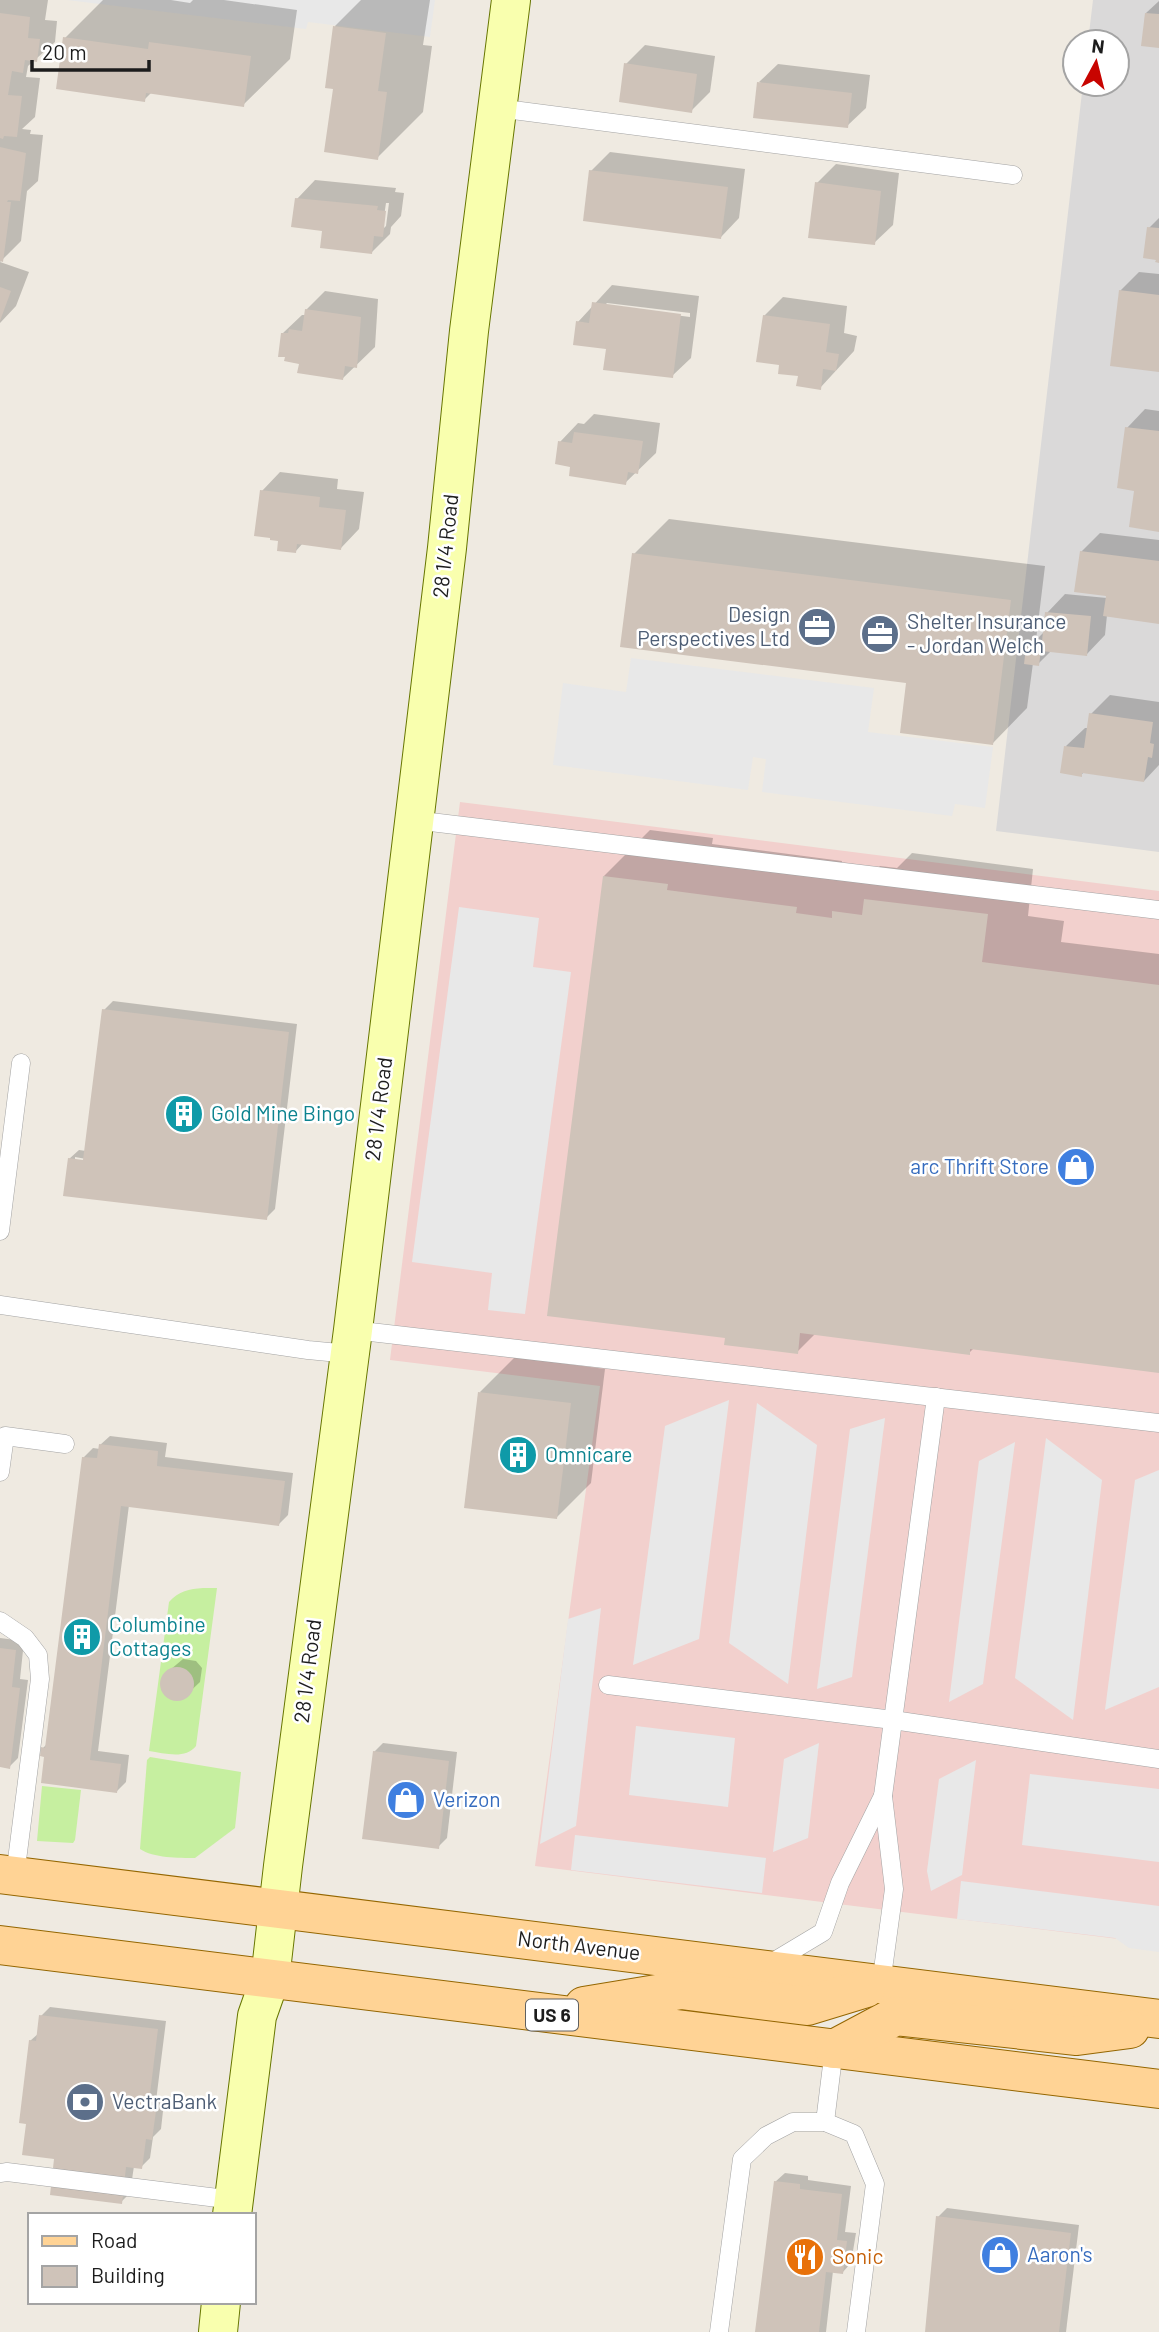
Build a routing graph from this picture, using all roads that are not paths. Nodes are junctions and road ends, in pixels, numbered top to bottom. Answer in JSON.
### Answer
{"nodes":[{"id":1,"x":511,"y":0,"type":"edge"},
{"id":2,"x":498,"y":108,"type":"junction"},
{"id":3,"x":1013,"y":175,"type":"dead end"},
{"id":4,"x":414,"y":820,"type":"junction"},
{"id":5,"x":1159,"y":909,"type":"edge"},
{"id":6,"x":21,"y":1063,"type":"dead end"},
{"id":7,"x":0,"y":1231,"type":"edge"},
{"id":8,"x":0,"y":1305,"type":"edge"},
{"id":9,"x":351,"y":1342,"type":"junction"},
{"id":10,"x":936,"y":1397,"type":"junction"},
{"id":11,"x":1159,"y":1423,"type":"edge"},
{"id":12,"x":65,"y":1444,"type":"dead end"},
{"id":13,"x":0,"y":1472,"type":"edge"},
{"id":14,"x":0,"y":1620,"type":"edge"},
{"id":15,"x":608,"y":1685,"type":"dead end"},
{"id":16,"x":893,"y":1720,"type":"junction"},
{"id":17,"x":1159,"y":1759,"type":"edge"},
{"id":18,"x":883,"y":1796,"type":"junction"},
{"id":19,"x":7,"y":1875,"type":"edge"},
{"id":20,"x":278,"y":1909,"type":"junction"},
{"id":21,"x":0,"y":1945,"type":"edge"},
{"id":22,"x":761,"y":1969,"type":"junction"},
{"id":23,"x":270,"y":1979,"type":"junction"},
{"id":24,"x":881,"y":1984,"type":"junction"},
{"id":25,"x":541,"y":2013,"type":"junction"},
{"id":26,"x":1159,"y":2019,"type":"edge"},
{"id":27,"x":1159,"y":2025,"type":"edge"},
{"id":28,"x":834,"y":2049,"type":"junction"},
{"id":29,"x":1159,"y":2089,"type":"edge"},
{"id":30,"x":825,"y":2122,"type":"junction"},
{"id":31,"x":0,"y":2173,"type":"edge"},
{"id":32,"x":233,"y":2208,"type":"edge"},
{"id":33,"x":222,"y":2304,"type":"edge"},
{"id":34,"x":218,"y":2332,"type":"edge"},
{"id":35,"x":719,"y":2332,"type":"edge"},
{"id":36,"x":856,"y":2332,"type":"edge"}],
"edges":[{"from":1,"to":2,"type":"street","name":"28 1/4 Road"},
{"from":2,"to":3,"type":"lane"},
{"from":2,"to":4,"type":"street","name":"28 1/4 Road"},
{"from":4,"to":5,"type":"lane"},
{"from":4,"to":9,"type":"street","name":"28 1/4 Road"},
{"from":6,"to":7,"type":"lane"},
{"from":8,"to":9,"type":"lane"},
{"from":9,"to":10,"type":"lane"},
{"from":9,"to":20,"type":"street","name":"28 1/4 Road"},
{"from":10,"to":11,"type":"lane"},
{"from":10,"to":16,"type":"lane"},
{"from":12,"to":13,"type":"lane"},
{"from":14,"to":19,"type":"lane"},
{"from":15,"to":16,"type":"lane"},
{"from":16,"to":17,"type":"lane"},
{"from":16,"to":18,"type":"lane"},
{"from":18,"to":22,"type":"lane"},
{"from":18,"to":24,"type":"lane"},
{"from":19,"to":20,"type":"main road","name":"North Avenue"},
{"from":20,"to":22,"type":"main road","name":"North Avenue"},
{"from":20,"to":23,"type":"street","name":"28 1/4 Road"},
{"from":21,"to":23,"type":"main road","number":"US 6"},
{"from":22,"to":24,"type":"main road","name":"North Avenue"},
{"from":23,"to":25,"type":"main road","number":"US 6"},
{"from":23,"to":32,"type":"street","name":"28 1/4 Road"},
{"from":24,"to":25,"type":"main road"},
{"from":24,"to":26,"type":"main road","name":"North Avenue"},
{"from":25,"to":28,"type":"main road","number":"US 6"},
{"from":27,"to":28,"type":"main road"},
{"from":28,"to":29,"type":"main road","number":"US 6"},
{"from":28,"to":30,"type":"lane"},
{"from":30,"to":35,"type":"lane"},
{"from":30,"to":36,"type":"lane"},
{"from":31,"to":32,"type":"lane"},
{"from":33,"to":34,"type":"street"}]}
